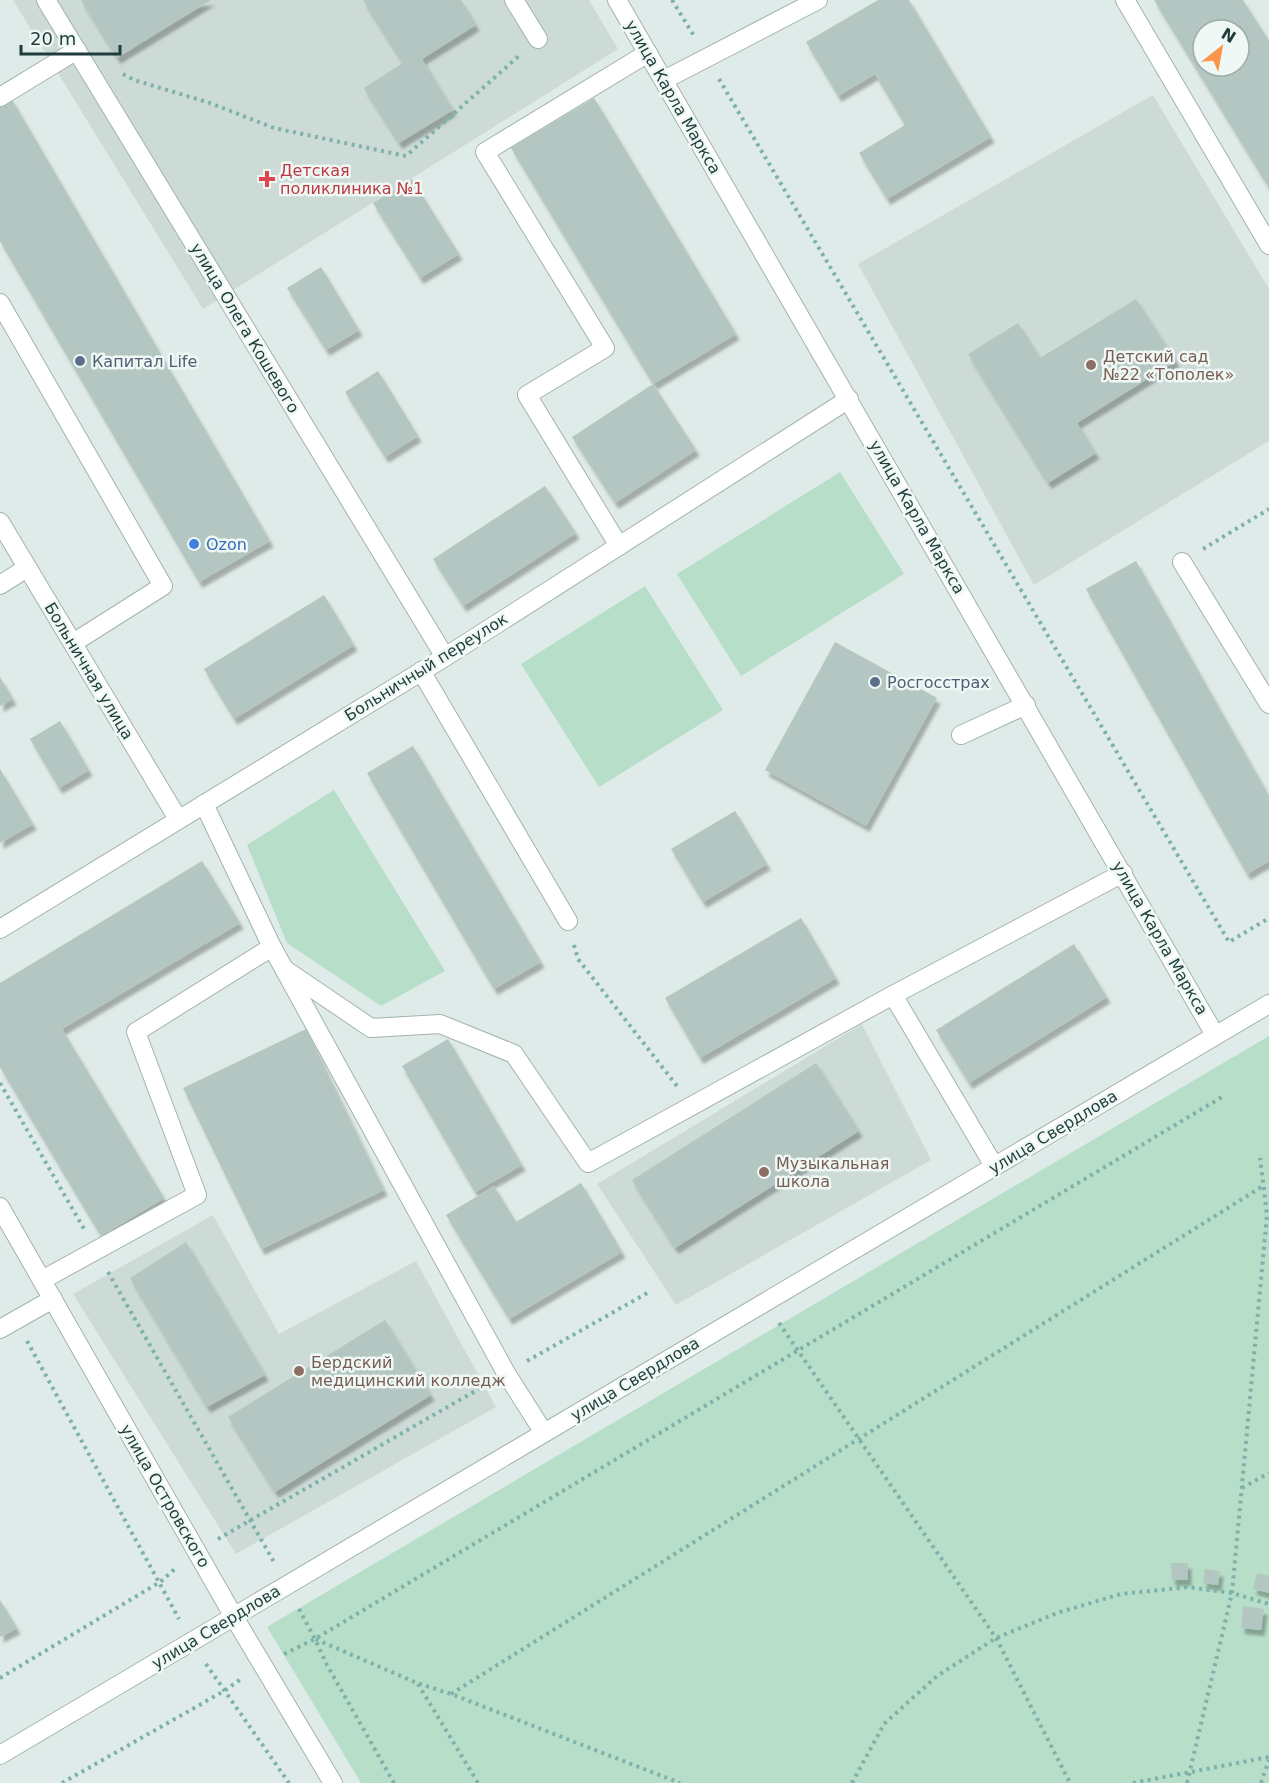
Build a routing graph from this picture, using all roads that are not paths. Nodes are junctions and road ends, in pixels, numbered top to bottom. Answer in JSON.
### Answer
{"nodes":[{"id":1,"x":46,"y":0,"type":"edge"},
{"id":2,"x":514,"y":0,"type":"edge"},
{"id":3,"x":617,"y":0,"type":"edge"},
{"id":4,"x":818,"y":0,"type":"edge"},
{"id":5,"x":1125,"y":0,"type":"edge"},
{"id":6,"x":538,"y":39,"type":"road end"},
{"id":7,"x":77,"y":50,"type":"junction"},
{"id":8,"x":648,"y":53,"type":"junction"},
{"id":9,"x":664,"y":80,"type":"junction"},
{"id":10,"x":0,"y":97,"type":"edge"},
{"id":11,"x":1269,"y":245,"type":"edge"},
{"id":12,"x":0,"y":303,"type":"edge"},
{"id":13,"x":849,"y":399,"type":"junction"},
{"id":14,"x":0,"y":522,"type":"edge"},
{"id":15,"x":619,"y":546,"type":"junction"},
{"id":16,"x":1182,"y":562,"type":"road end"},
{"id":17,"x":27,"y":568,"type":"junction"},
{"id":18,"x":0,"y":585,"type":"edge"},
{"id":19,"x":73,"y":643,"type":"junction"},
{"id":20,"x":445,"y":657,"type":"junction"},
{"id":21,"x":421,"y":671,"type":"junction"},
{"id":22,"x":1269,"y":704,"type":"edge"},
{"id":23,"x":1026,"y":705,"type":"junction"},
{"id":24,"x":961,"y":735,"type":"dead end"},
{"id":25,"x":204,"y":804,"type":"junction"},
{"id":26,"x":178,"y":819,"type":"junction"},
{"id":27,"x":1123,"y":873,"type":"junction"},
{"id":28,"x":568,"y":921,"type":"road end"},
{"id":29,"x":0,"y":929,"type":"edge"},
{"id":30,"x":272,"y":947,"type":"junction"},
{"id":31,"x":284,"y":969,"type":"junction"},
{"id":32,"x":893,"y":995,"type":"junction"},
{"id":33,"x":1269,"y":1004,"type":"edge"},
{"id":34,"x":1215,"y":1035,"type":"junction"},
{"id":35,"x":994,"y":1166,"type":"junction"},
{"id":36,"x":0,"y":1207,"type":"edge"},
{"id":37,"x":42,"y":1280,"type":"junction"},
{"id":38,"x":53,"y":1299,"type":"junction"},
{"id":39,"x":8,"y":1325,"type":"edge"},
{"id":40,"x":544,"y":1433,"type":"junction"},
{"id":41,"x":234,"y":1617,"type":"junction"},
{"id":42,"x":0,"y":1755,"type":"edge"},
{"id":43,"x":333,"y":1783,"type":"edge"}],
"edges":[{"from":1,"to":7,"type":"street","name":"улица Олега Кошевого"},
{"from":2,"to":6,"type":"street"},
{"from":3,"to":8,"type":"street","name":"улица Карла Маркса"},
{"from":4,"to":9,"type":"street"},
{"from":5,"to":11,"type":"street"},
{"from":7,"to":10,"type":"street"},
{"from":7,"to":20,"type":"street","name":"улица Олега Кошевого"},
{"from":8,"to":9,"type":"street","name":"улица Карла Маркса"},
{"from":8,"to":15,"type":"street"},
{"from":9,"to":13,"type":"street","name":"улица Карла Маркса"},
{"from":12,"to":19,"type":"street"},
{"from":13,"to":15,"type":"street","name":"Больничный переулок"},
{"from":13,"to":23,"type":"street","name":"улица Карла Маркса"},
{"from":14,"to":17,"type":"street","name":"Больничная улица"},
{"from":15,"to":20,"type":"street","name":"Больничный переулок"},
{"from":16,"to":22,"type":"street"},
{"from":17,"to":18,"type":"street"},
{"from":17,"to":19,"type":"street","name":"Больничная улица"},
{"from":19,"to":26,"type":"street","name":"Больничная улица"},
{"from":20,"to":21,"type":"street","name":"Больничный переулок"},
{"from":21,"to":25,"type":"street","name":"Больничный переулок"},
{"from":21,"to":28,"type":"street"},
{"from":23,"to":24,"type":"street"},
{"from":23,"to":27,"type":"street","name":"улица Карла Маркса"},
{"from":25,"to":26,"type":"street","name":"Больничный переулок"},
{"from":25,"to":30,"type":"street"},
{"from":26,"to":29,"type":"street","name":"Больничный переулок"},
{"from":27,"to":32,"type":"street"},
{"from":27,"to":34,"type":"street","name":"улица Карла Маркса"},
{"from":30,"to":31,"type":"street"},
{"from":30,"to":37,"type":"street"},
{"from":31,"to":32,"type":"street"},
{"from":31,"to":40,"type":"street"},
{"from":32,"to":35,"type":"street"},
{"from":33,"to":34,"type":"street","name":"улица Свердлова"},
{"from":34,"to":35,"type":"street","name":"улица Свердлова"},
{"from":35,"to":40,"type":"street","name":"улица Свердлова"},
{"from":36,"to":37,"type":"street","name":"улица Островского"},
{"from":37,"to":38,"type":"street","name":"улица Островского"},
{"from":38,"to":39,"type":"street"},
{"from":38,"to":41,"type":"street","name":"улица Островского"},
{"from":40,"to":41,"type":"street","name":"улица Свердлова"},
{"from":41,"to":42,"type":"street","name":"улица Свердлова"},
{"from":41,"to":43,"type":"street","name":"улица Островского"}]}
